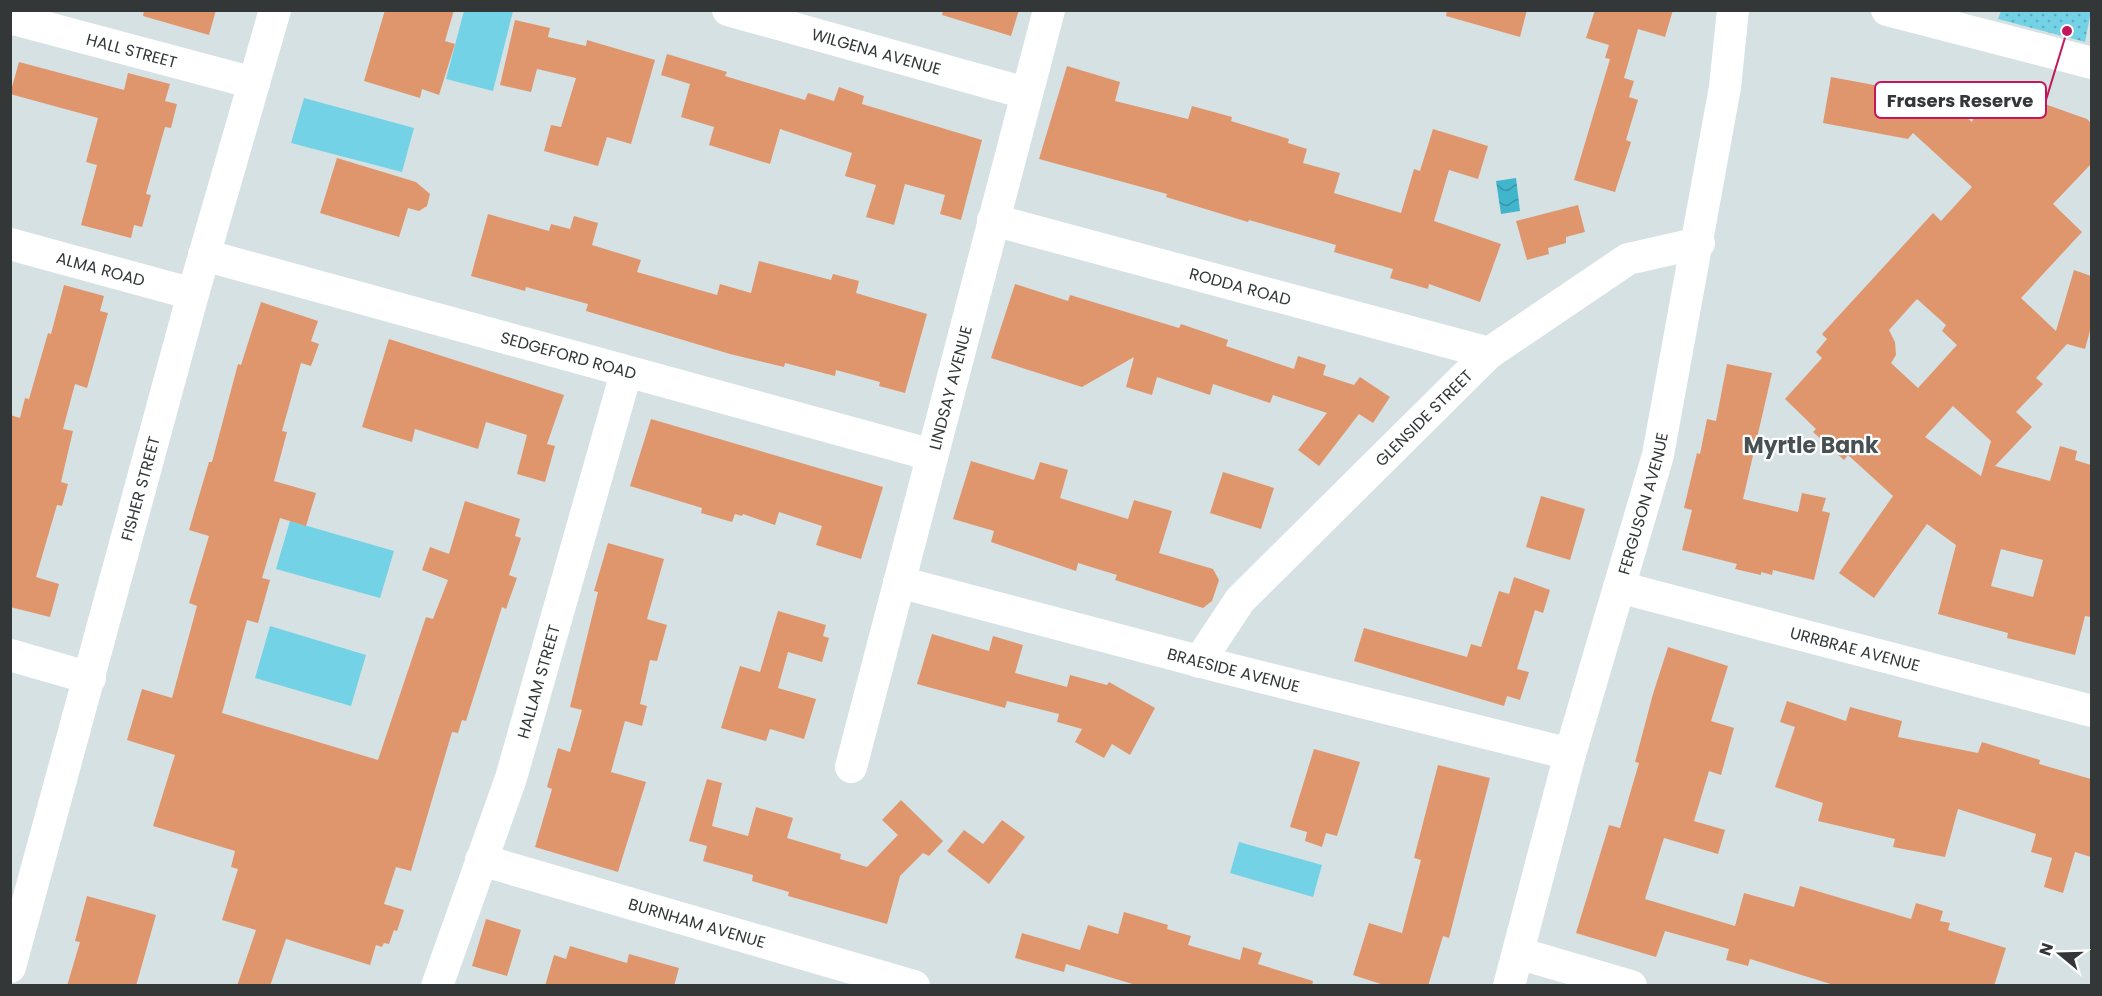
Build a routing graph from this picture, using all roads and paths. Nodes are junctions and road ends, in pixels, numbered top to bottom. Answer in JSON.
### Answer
{"nodes":[{"id":1,"x":274,"y":10,"type":"edge"},
{"id":2,"x":728,"y":10,"type":"edge"},
{"id":3,"x":1049,"y":10,"type":"edge"},
{"id":4,"x":1733,"y":10,"type":"edge"},
{"id":5,"x":1887,"y":10,"type":"edge"},
{"id":6,"x":10,"y":18,"type":"edge"},
{"id":7,"x":2091,"y":63,"type":"edge"},
{"id":8,"x":254,"y":83,"type":"junction"},
{"id":9,"x":1026,"y":93,"type":"junction"},
{"id":10,"x":993,"y":220,"type":"junction"},
{"id":11,"x":1699,"y":243,"type":"junction"},
{"id":12,"x":10,"y":244,"type":"edge"},
{"id":13,"x":204,"y":255,"type":"junction"},
{"id":14,"x":193,"y":294,"type":"junction"},
{"id":15,"x":1489,"y":352,"type":"junction"},
{"id":16,"x":626,"y":373,"type":"junction"},
{"id":17,"x":932,"y":455,"type":"junction"},
{"id":18,"x":899,"y":582,"type":"junction"},
{"id":19,"x":1619,"y":587,"type":"junction"},
{"id":20,"x":10,"y":655,"type":"edge"},
{"id":21,"x":1199,"y":662,"type":"junction"},
{"id":22,"x":90,"y":678,"type":"junction"},
{"id":23,"x":2091,"y":711,"type":"edge"},
{"id":24,"x":1570,"y":754,"type":"junction"},
{"id":25,"x":851,"y":767,"type":"dead end"},
{"id":26,"x":481,"y":860,"type":"junction"},
{"id":27,"x":1518,"y":953,"type":"junction"},
{"id":28,"x":10,"y":967,"type":"edge"},
{"id":29,"x":437,"y":986,"type":"edge"},
{"id":30,"x":914,"y":986,"type":"edge"},
{"id":31,"x":1509,"y":986,"type":"edge"},
{"id":32,"x":1631,"y":986,"type":"edge"}],
"edges":[{"from":1,"to":8,"type":"street","name":"FISHER STREET"},
{"from":2,"to":9,"type":"street","name":"WILGENA AVENUE"},
{"from":3,"to":9,"type":"street","name":"LINDSAY AVENUE"},
{"from":4,"to":11,"type":"street","name":"FERGUSON AVENUE"},
{"from":5,"to":7,"type":"street"},
{"from":6,"to":8,"type":"street","name":"HALL STREET"},
{"from":8,"to":13,"type":"street","name":"FISHER STREET"},
{"from":9,"to":10,"type":"street","name":"LINDSAY AVENUE"},
{"from":10,"to":15,"type":"street","name":"RODDA ROAD"},
{"from":10,"to":17,"type":"street","name":"LINDSAY AVENUE"},
{"from":11,"to":15,"type":"street","name":"GLENSIDE STREET"},
{"from":11,"to":19,"type":"street","name":"FERGUSON AVENUE"},
{"from":12,"to":14,"type":"street","name":"ALMA ROAD"},
{"from":13,"to":14,"type":"street","name":"FISHER STREET"},
{"from":13,"to":16,"type":"street","name":"SEDGEFORD ROAD"},
{"from":14,"to":22,"type":"street","name":"FISHER STREET"},
{"from":15,"to":21,"type":"street","name":"GLENSIDE STREET"},
{"from":16,"to":17,"type":"street","name":"SEDGEFORD ROAD"},
{"from":16,"to":26,"type":"street","name":"HALLAM STREET"},
{"from":17,"to":18,"type":"street","name":"LINDSAY AVENUE"},
{"from":18,"to":21,"type":"street","name":"BRAESIDE AVENUE"},
{"from":18,"to":25,"type":"street","name":"LINDSAY AVENUE"},
{"from":19,"to":23,"type":"street","name":"URRBRAE AVENUE"},
{"from":19,"to":24,"type":"street","name":"FERGUSON AVENUE"},
{"from":20,"to":22,"type":"street"},
{"from":21,"to":24,"type":"street","name":"BRAESIDE AVENUE"},
{"from":22,"to":28,"type":"street","name":"FISHER STREET"},
{"from":24,"to":27,"type":"street","name":"FERGUSON AVENUE"},
{"from":26,"to":29,"type":"street","name":"HALLAM STREET"},
{"from":26,"to":30,"type":"street","name":"BURNHAM AVENUE"},
{"from":27,"to":31,"type":"street","name":"FERGUSON AVENUE"},
{"from":27,"to":32,"type":"street"}]}
